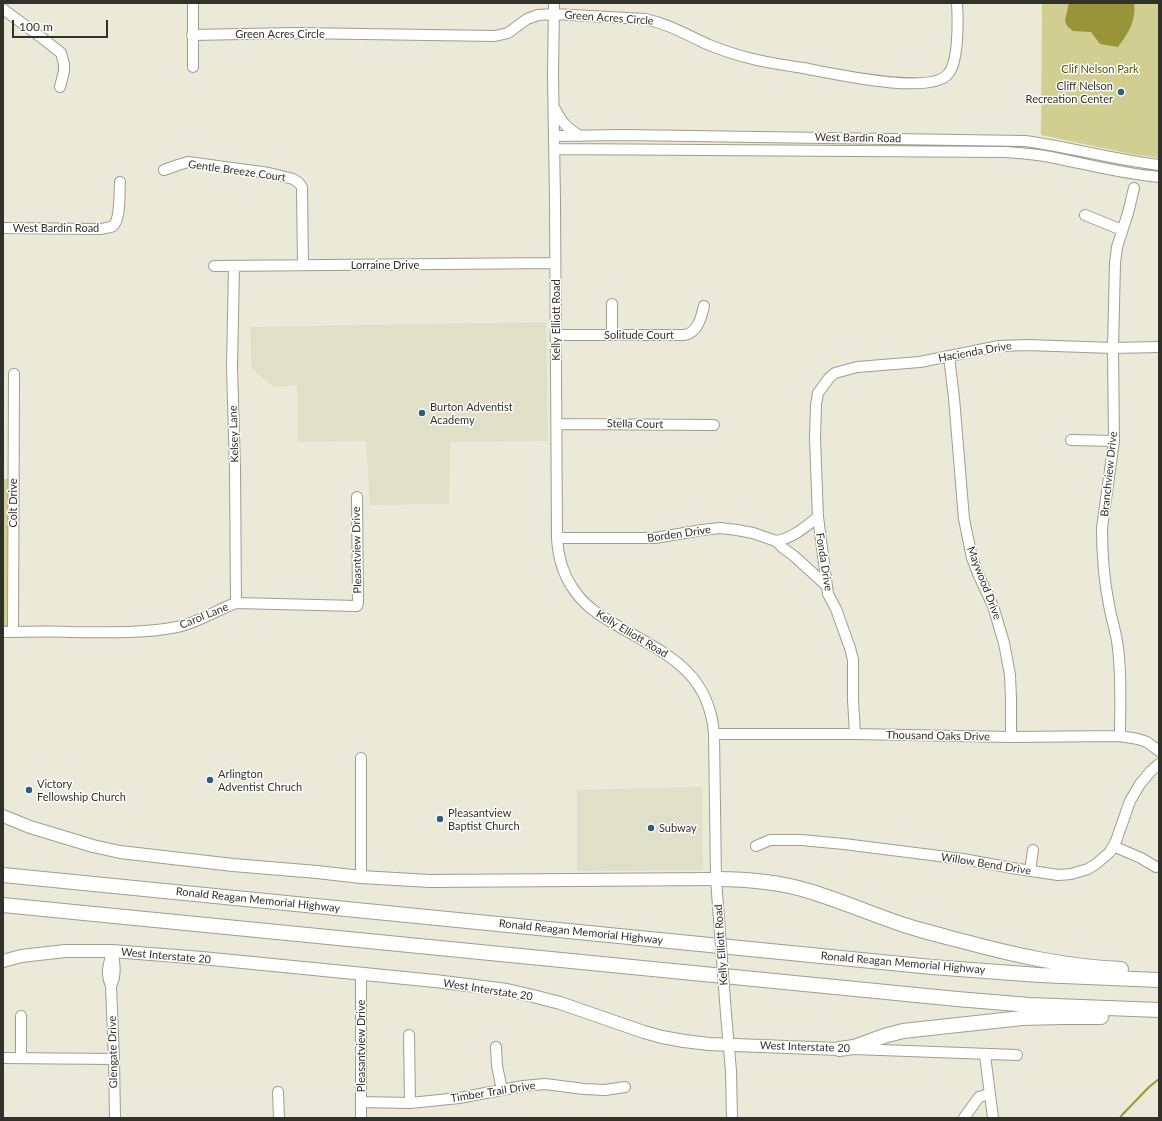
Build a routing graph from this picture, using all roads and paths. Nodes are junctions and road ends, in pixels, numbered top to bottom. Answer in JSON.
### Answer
{"nodes":[{"id":1,"x":5,"y":3,"type":"edge"},
{"id":2,"x":193,"y":3,"type":"edge"},
{"id":3,"x":554,"y":3,"type":"edge"},
{"id":4,"x":957,"y":3,"type":"edge"},
{"id":5,"x":3,"y":5,"type":"edge"},
{"id":6,"x":3,"y":10,"type":"edge"},
{"id":7,"x":554,"y":14,"type":"junction"},
{"id":8,"x":192,"y":35,"type":"junction"},
{"id":9,"x":193,"y":67,"type":"dead end"},
{"id":10,"x":60,"y":87,"type":"dead end"},
{"id":11,"x":554,"y":108,"type":"junction"},
{"id":12,"x":554,"y":136,"type":"junction"},
{"id":13,"x":580,"y":136,"type":"junction"},
{"id":14,"x":1052,"y":145,"type":"junction"},
{"id":15,"x":555,"y":149,"type":"junction"},
{"id":16,"x":573,"y":150,"type":"junction"},
{"id":17,"x":1050,"y":157,"type":"junction"},
{"id":18,"x":1159,"y":165,"type":"edge"},
{"id":19,"x":164,"y":170,"type":"dead end"},
{"id":20,"x":555,"y":173,"type":"junction"},
{"id":21,"x":1159,"y":177,"type":"edge"},
{"id":22,"x":120,"y":182,"type":"dead end"},
{"id":23,"x":1134,"y":188,"type":"dead end"},
{"id":24,"x":1085,"y":215,"type":"dead end"},
{"id":25,"x":3,"y":228,"type":"edge"},
{"id":26,"x":1122,"y":230,"type":"junction"},
{"id":27,"x":556,"y":263,"type":"junction"},
{"id":28,"x":303,"y":265,"type":"junction"},
{"id":29,"x":214,"y":266,"type":"dead end"},
{"id":30,"x":234,"y":266,"type":"junction"},
{"id":31,"x":612,"y":304,"type":"dead end"},
{"id":32,"x":704,"y":306,"type":"dead end"},
{"id":33,"x":556,"y":335,"type":"junction"},
{"id":34,"x":612,"y":335,"type":"junction"},
{"id":35,"x":1159,"y":347,"type":"edge"},
{"id":36,"x":1113,"y":348,"type":"junction"},
{"id":37,"x":950,"y":357,"type":"junction"},
{"id":38,"x":14,"y":374,"type":"dead end"},
{"id":39,"x":822,"y":387,"type":"joint"},
{"id":40,"x":557,"y":424,"type":"junction"},
{"id":41,"x":714,"y":425,"type":"dead end"},
{"id":42,"x":1071,"y":440,"type":"dead end"},
{"id":43,"x":1114,"y":441,"type":"junction"},
{"id":44,"x":356,"y":497,"type":"dead end"},
{"id":45,"x":818,"y":517,"type":"junction"},
{"id":46,"x":557,"y":538,"type":"junction"},
{"id":47,"x":776,"y":541,"type":"junction"},
{"id":48,"x":827,"y":586,"type":"junction"},
{"id":49,"x":236,"y":603,"type":"junction"},
{"id":50,"x":357,"y":604,"type":"joint"},
{"id":51,"x":8,"y":632,"type":"edge"},
{"id":52,"x":714,"y":734,"type":"junction"},
{"id":53,"x":855,"y":734,"type":"junction"},
{"id":54,"x":1120,"y":736,"type":"junction"},
{"id":55,"x":1011,"y":737,"type":"junction"},
{"id":56,"x":1159,"y":751,"type":"edge"},
{"id":57,"x":361,"y":758,"type":"dead end"},
{"id":58,"x":1159,"y":764,"type":"edge"},
{"id":59,"x":3,"y":816,"type":"edge"},
{"id":60,"x":756,"y":846,"type":"dead end"},
{"id":61,"x":1113,"y":846,"type":"junction"},
{"id":62,"x":1033,"y":850,"type":"dead end"},
{"id":63,"x":1156,"y":867,"type":"dead end"},
{"id":64,"x":1030,"y":871,"type":"junction"},
{"id":65,"x":3,"y":875,"type":"edge"},
{"id":66,"x":361,"y":877,"type":"junction"},
{"id":67,"x":716,"y":879,"type":"junction"},
{"id":68,"x":3,"y":905,"type":"edge"},
{"id":69,"x":112,"y":951,"type":"junction"},
{"id":70,"x":3,"y":961,"type":"edge"},
{"id":71,"x":1159,"y":971,"type":"edge"},
{"id":72,"x":361,"y":974,"type":"junction"},
{"id":73,"x":1159,"y":980,"type":"edge"},
{"id":74,"x":1159,"y":1010,"type":"edge"},
{"id":75,"x":21,"y":1016,"type":"dead end"},
{"id":76,"x":1159,"y":1018,"type":"edge"},
{"id":77,"x":409,"y":1035,"type":"dead end"},
{"id":78,"x":728,"y":1044,"type":"junction"},
{"id":79,"x":496,"y":1048,"type":"dead end"},
{"id":80,"x":839,"y":1049,"type":"junction"},
{"id":81,"x":985,"y":1054,"type":"junction"},
{"id":82,"x":1017,"y":1055,"type":"dead end"},
{"id":83,"x":3,"y":1058,"type":"edge"},
{"id":84,"x":21,"y":1058,"type":"junction"},
{"id":85,"x":114,"y":1059,"type":"junction"},
{"id":86,"x":625,"y":1086,"type":"dead end"},
{"id":87,"x":502,"y":1090,"type":"junction"},
{"id":88,"x":278,"y":1092,"type":"dead end"},
{"id":89,"x":989,"y":1094,"type":"junction"},
{"id":90,"x":361,"y":1102,"type":"junction"},
{"id":91,"x":410,"y":1104,"type":"junction"},
{"id":92,"x":115,"y":1118,"type":"edge"},
{"id":93,"x":279,"y":1118,"type":"edge"},
{"id":94,"x":360,"y":1118,"type":"edge"},
{"id":95,"x":732,"y":1118,"type":"edge"},
{"id":96,"x":964,"y":1118,"type":"edge"},
{"id":97,"x":993,"y":1118,"type":"edge"}],
"edges":[{"from":1,"to":5,"type":"street"},
{"from":2,"to":8,"type":"street"},
{"from":3,"to":7,"type":"street","name":"Kelly Elliott Road"},
{"from":4,"to":7,"type":"street","name":"Green Acres Circle"},
{"from":6,"to":10,"type":"street"},
{"from":7,"to":8,"type":"street","name":"Green Acres Circle"},
{"from":7,"to":11,"type":"street","name":"Kelly Elliott Road"},
{"from":8,"to":9,"type":"street"},
{"from":11,"to":12,"type":"street","name":"Kelly Elliott Road"},
{"from":11,"to":13,"type":"street"},
{"from":12,"to":13,"type":"street","name":"West Bardin Road"},
{"from":12,"to":15,"type":"street","name":"Kelly Elliott Road"},
{"from":13,"to":14,"type":"street","name":"West Bardin Road"},
{"from":14,"to":17,"type":"street"},
{"from":14,"to":18,"type":"street","name":"West Bardin Road"},
{"from":15,"to":16,"type":"street","name":"West Bardin Road"},
{"from":15,"to":20,"type":"street","name":"Kelly Elliott Road"},
{"from":16,"to":17,"type":"street","name":"West Bardin Road"},
{"from":16,"to":20,"type":"street"},
{"from":17,"to":21,"type":"street","name":"West Bardin Road"},
{"from":19,"to":28,"type":"street","name":"Gentle Breeze Court"},
{"from":20,"to":27,"type":"street","name":"Kelly Elliott Road"},
{"from":22,"to":25,"type":"street","name":"West Bardin Road"},
{"from":23,"to":26,"type":"street","name":"Branchview Drive"},
{"from":24,"to":26,"type":"street"},
{"from":26,"to":36,"type":"street","name":"Branchview Drive"},
{"from":27,"to":28,"type":"street","name":"Lorraine Drive"},
{"from":27,"to":33,"type":"street","name":"Kelly Elliott Road"},
{"from":28,"to":30,"type":"street","name":"Lorraine Drive"},
{"from":29,"to":30,"type":"street","name":"Lorraine Drive"},
{"from":30,"to":49,"type":"street","name":"Kelsey Lane"},
{"from":31,"to":34,"type":"street"},
{"from":32,"to":34,"type":"street","name":"Solitude Court"},
{"from":33,"to":34,"type":"street","name":"Solitude Court"},
{"from":33,"to":40,"type":"street","name":"Kelly Elliott Road"},
{"from":35,"to":36,"type":"street","name":"Hacienda Drive"},
{"from":36,"to":37,"type":"street","name":"Hacienda Drive"},
{"from":36,"to":43,"type":"street","name":"Branchview Drive"},
{"from":37,"to":39,"type":"street","name":"Hacienda Drive"},
{"from":37,"to":55,"type":"street","name":"Maywood Drive"},
{"from":38,"to":51,"type":"street","name":"Colt Drive"},
{"from":39,"to":45,"type":"street","name":"Fonda Drive"},
{"from":40,"to":41,"type":"street","name":"Stella Court"},
{"from":40,"to":46,"type":"street","name":"Kelly Elliott Road"},
{"from":42,"to":43,"type":"street"},
{"from":43,"to":54,"type":"street","name":"Branchview Drive"},
{"from":44,"to":50,"type":"street","name":"Pleasntview Drive"},
{"from":45,"to":47,"type":"street"},
{"from":45,"to":48,"type":"street","name":"Fonda Drive"},
{"from":46,"to":47,"type":"street","name":"Borden Drive"},
{"from":46,"to":52,"type":"street","name":"Kelly Elliott Road"},
{"from":47,"to":48,"type":"street","name":"Borden Drive"},
{"from":48,"to":53,"type":"street","name":"Fonda Drive"},
{"from":49,"to":50,"type":"street","name":"Carol Lane"},
{"from":49,"to":51,"type":"street","name":"Carol Lane"},
{"from":52,"to":53,"type":"street","name":"Thousand Oaks Drive"},
{"from":52,"to":67,"type":"street","name":"Kelly Elliott Road"},
{"from":53,"to":55,"type":"street","name":"Thousand Oaks Drive"},
{"from":54,"to":55,"type":"street","name":"Thousand Oaks Drive"},
{"from":54,"to":56,"type":"street","name":"Thousand Oaks Drive"},
{"from":57,"to":66,"type":"street"},
{"from":58,"to":61,"type":"street","name":"Willow Bend Drive"},
{"from":59,"to":66,"type":"main road"},
{"from":60,"to":64,"type":"street","name":"Willow Bend Drive"},
{"from":61,"to":63,"type":"street"},
{"from":61,"to":64,"type":"street","name":"Willow Bend Drive"},
{"from":62,"to":64,"type":"street"},
{"from":65,"to":73,"type":"highway","name":"Ronald Reagan Memorial Highway"},
{"from":66,"to":67,"type":"main road"},
{"from":67,"to":71,"type":"highway"},
{"from":67,"to":78,"type":"street","name":"Kelly Elliott Road","bridge":true},
{"from":68,"to":74,"type":"highway"},
{"from":69,"to":70,"type":"main road","name":"West Interstate 20"},
{"from":69,"to":72,"type":"main road","name":"West Interstate 20"},
{"from":69,"to":85,"type":"street","name":"Glengate Drive"},
{"from":72,"to":78,"type":"main road","name":"West Interstate 20"},
{"from":72,"to":90,"type":"street","name":"Pleasantview Drive"},
{"from":75,"to":84,"type":"street"},
{"from":76,"to":80,"type":"highway"},
{"from":77,"to":91,"type":"street"},
{"from":78,"to":80,"type":"main road","name":"West Interstate 20"},
{"from":78,"to":95,"type":"street","name":"Kelly Elliott Road"},
{"from":79,"to":87,"type":"street"},
{"from":80,"to":81,"type":"street","name":"West Interstate 20"},
{"from":81,"to":82,"type":"street","name":"West Interstate 20"},
{"from":81,"to":89,"type":"street"},
{"from":83,"to":84,"type":"street"},
{"from":84,"to":85,"type":"street"},
{"from":85,"to":92,"type":"street","name":"Glengate Drive"},
{"from":86,"to":87,"type":"street","name":"Timber Trail Drive"},
{"from":87,"to":91,"type":"street","name":"Timber Trail Drive"},
{"from":88,"to":93,"type":"street"},
{"from":89,"to":96,"type":"street"},
{"from":89,"to":97,"type":"street"},
{"from":90,"to":91,"type":"street","name":"Timber Trail Drive"},
{"from":90,"to":94,"type":"street","name":"Pleasantview Drive"}]}
